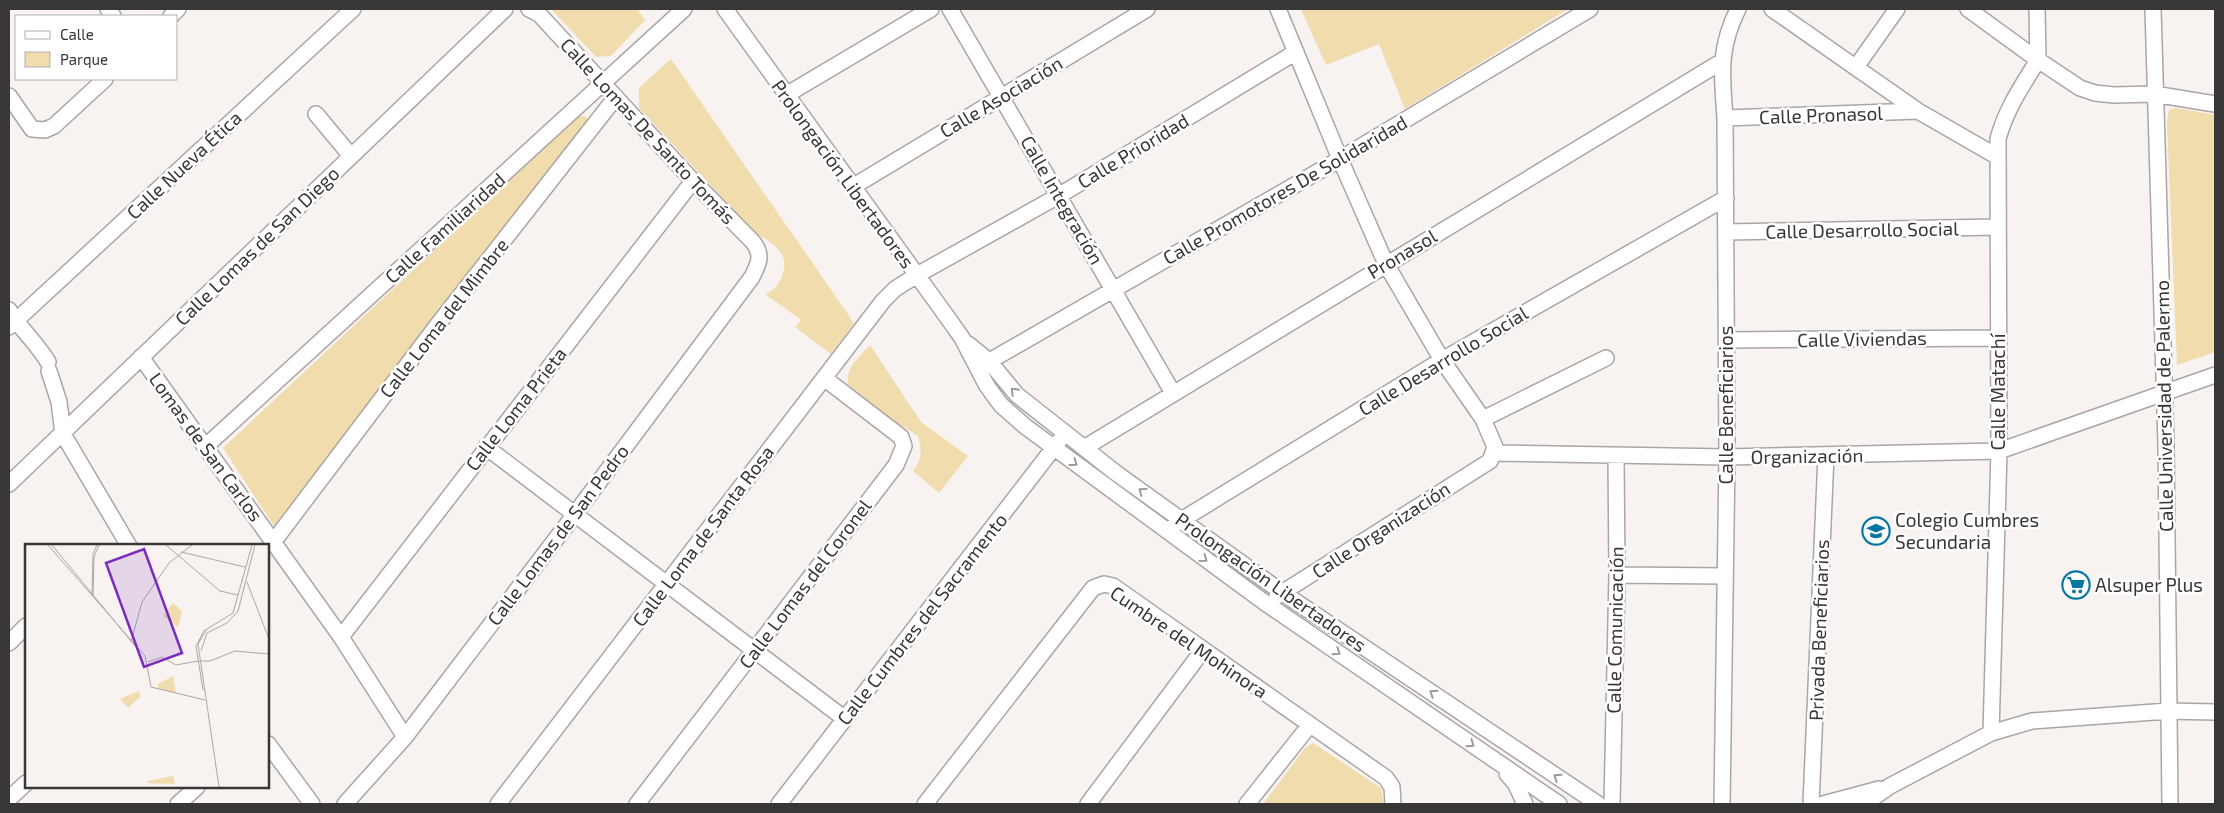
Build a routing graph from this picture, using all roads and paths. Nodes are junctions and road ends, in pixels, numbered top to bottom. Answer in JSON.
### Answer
{"nodes":[{"id":1,"x":353,"y":9,"type":"edge"},
{"id":2,"x":505,"y":9,"type":"edge"},
{"id":3,"x":529,"y":9,"type":"edge"},
{"id":4,"x":684,"y":9,"type":"edge"},
{"id":5,"x":725,"y":9,"type":"edge"},
{"id":6,"x":931,"y":9,"type":"edge"},
{"id":7,"x":950,"y":9,"type":"edge"},
{"id":8,"x":1148,"y":9,"type":"edge"},
{"id":9,"x":1278,"y":9,"type":"edge"},
{"id":10,"x":1590,"y":9,"type":"edge"},
{"id":11,"x":1738,"y":9,"type":"edge"},
{"id":12,"x":1772,"y":9,"type":"edge"},
{"id":13,"x":1898,"y":9,"type":"edge"},
{"id":14,"x":1968,"y":9,"type":"edge"},
{"id":15,"x":2037,"y":9,"type":"edge"},
{"id":16,"x":2153,"y":9,"type":"edge"},
{"id":17,"x":1296,"y":52,"type":"junction"},
{"id":18,"x":2038,"y":60,"type":"junction"},
{"id":19,"x":1721,"y":62,"type":"junction"},
{"id":20,"x":1856,"y":67,"type":"junction"},
{"id":21,"x":104,"y":80,"type":"edge"},
{"id":22,"x":604,"y":82,"type":"junction"},
{"id":23,"x":2154,"y":94,"type":"junction"},
{"id":24,"x":786,"y":95,"type":"junction"},
{"id":25,"x":9,"y":96,"type":"edge"},
{"id":26,"x":616,"y":97,"type":"junction"},
{"id":27,"x":1001,"y":97,"type":"junction"},
{"id":28,"x":2215,"y":104,"type":"edge"},
{"id":29,"x":1918,"y":111,"type":"junction"},
{"id":30,"x":316,"y":114,"type":"dead end"},
{"id":31,"x":1725,"y":118,"type":"junction"},
{"id":32,"x":351,"y":156,"type":"junction"},
{"id":33,"x":1998,"y":157,"type":"junction"},
{"id":34,"x":1340,"y":158,"type":"junction"},
{"id":35,"x":693,"y":182,"type":"junction"},
{"id":36,"x":854,"y":186,"type":"junction"},
{"id":37,"x":1060,"y":195,"type":"junction"},
{"id":38,"x":1726,"y":198,"type":"junction"},
{"id":39,"x":1997,"y":228,"type":"junction"},
{"id":40,"x":1726,"y":232,"type":"junction"},
{"id":41,"x":760,"y":258,"type":"joint"},
{"id":42,"x":1386,"y":264,"type":"junction"},
{"id":43,"x":916,"y":275,"type":"junction"},
{"id":44,"x":1114,"y":290,"type":"junction"},
{"id":45,"x":11,"y":319,"type":"edge"},
{"id":46,"x":1998,"y":338,"type":"junction"},
{"id":47,"x":1726,"y":340,"type":"junction"},
{"id":48,"x":141,"y":357,"type":"junction"},
{"id":49,"x":1606,"y":358,"type":"dead end"},
{"id":50,"x":1442,"y":360,"type":"junction"},
{"id":51,"x":983,"y":364,"type":"junction"},
{"id":52,"x":2215,"y":375,"type":"edge"},
{"id":53,"x":824,"y":378,"type":"junction"},
{"id":54,"x":2165,"y":391,"type":"junction"},
{"id":55,"x":1173,"y":393,"type":"junction"},
{"id":56,"x":1483,"y":419,"type":"junction"},
{"id":57,"x":1065,"y":433,"type":"junction"},
{"id":58,"x":63,"y":434,"type":"junction"},
{"id":59,"x":206,"y":446,"type":"junction"},
{"id":60,"x":486,"y":447,"type":"junction"},
{"id":61,"x":1054,"y":448,"type":"junction"},
{"id":62,"x":1084,"y":448,"type":"junction"},
{"id":63,"x":1999,"y":451,"type":"junction"},
{"id":64,"x":1494,"y":453,"type":"junction"},
{"id":65,"x":1826,"y":455,"type":"junction"},
{"id":66,"x":1616,"y":456,"type":"junction"},
{"id":67,"x":1727,"y":457,"type":"junction"},
{"id":68,"x":9,"y":484,"type":"edge"},
{"id":69,"x":575,"y":514,"type":"junction"},
{"id":70,"x":1181,"y":520,"type":"junction"},
{"id":71,"x":1165,"y":530,"type":"junction"},
{"id":72,"x":274,"y":541,"type":"junction"},
{"id":73,"x":121,"y":542,"type":"edge"},
{"id":74,"x":1617,"y":575,"type":"junction"},
{"id":75,"x":1725,"y":576,"type":"junction"},
{"id":76,"x":666,"y":584,"type":"junction"},
{"id":77,"x":1284,"y":593,"type":"junction"},
{"id":78,"x":1264,"y":602,"type":"junction"},
{"id":79,"x":25,"y":627,"type":"edge"},
{"id":80,"x":341,"y":637,"type":"junction"},
{"id":81,"x":9,"y":642,"type":"edge"},
{"id":82,"x":755,"y":650,"type":"junction"},
{"id":83,"x":1203,"y":650,"type":"junction"},
{"id":84,"x":2168,"y":711,"type":"junction"},
{"id":85,"x":2215,"y":712,"type":"edge"},
{"id":86,"x":845,"y":719,"type":"junction"},
{"id":87,"x":1309,"y":726,"type":"junction"},
{"id":88,"x":1991,"y":733,"type":"junction"},
{"id":89,"x":404,"y":737,"type":"junction"},
{"id":90,"x":1503,"y":740,"type":"junction"},
{"id":91,"x":269,"y":745,"type":"edge"},
{"id":92,"x":1492,"y":758,"type":"junction"},
{"id":93,"x":25,"y":785,"type":"edge"},
{"id":94,"x":1890,"y":786,"type":"junction"},
{"id":95,"x":196,"y":788,"type":"edge"},
{"id":96,"x":9,"y":799,"type":"edge"},
{"id":97,"x":178,"y":804,"type":"edge"},
{"id":98,"x":312,"y":804,"type":"edge"},
{"id":99,"x":345,"y":804,"type":"edge"},
{"id":100,"x":498,"y":804,"type":"edge"},
{"id":101,"x":637,"y":804,"type":"edge"},
{"id":102,"x":779,"y":804,"type":"edge"},
{"id":103,"x":925,"y":804,"type":"edge"},
{"id":104,"x":1088,"y":804,"type":"edge"},
{"id":105,"x":1247,"y":804,"type":"edge"},
{"id":106,"x":1393,"y":804,"type":"edge"},
{"id":107,"x":1525,"y":804,"type":"edge"},
{"id":108,"x":1558,"y":804,"type":"edge"},
{"id":109,"x":1598,"y":804,"type":"edge"},
{"id":110,"x":1612,"y":804,"type":"edge"},
{"id":111,"x":1722,"y":804,"type":"edge"},
{"id":112,"x":1811,"y":804,"type":"edge"},
{"id":113,"x":1823,"y":804,"type":"edge"},
{"id":114,"x":1864,"y":804,"type":"edge"},
{"id":115,"x":2170,"y":804,"type":"edge"}],
"edges":[{"from":1,"to":45,"type":"street","name":"Calle Nueva Ética"},
{"from":2,"to":32,"type":"street","name":"Calle Lomas de San Diego"},
{"from":3,"to":22,"type":"street","name":"Calle Lomas De Santo Tomás"},
{"from":4,"to":22,"type":"street","name":"Calle Familiaridad"},
{"from":5,"to":24,"type":"street","name":"Prolongación Libertadores"},
{"from":6,"to":24,"type":"street"},
{"from":7,"to":27,"type":"street","name":"Calle Integración"},
{"from":8,"to":27,"type":"street","name":"Calle Asociación"},
{"from":9,"to":17,"type":"street"},
{"from":10,"to":34,"type":"street","name":"Calle Promotores De Solidaridad"},
{"from":11,"to":19,"type":"street","name":"Calle Beneficiarios"},
{"from":12,"to":20,"type":"street"},
{"from":13,"to":20,"type":"street"},
{"from":14,"to":18,"type":"street"},
{"from":15,"to":18,"type":"street"},
{"from":16,"to":23,"type":"street","name":"Calle Universidad de Palermo"},
{"from":17,"to":34,"type":"street"},
{"from":17,"to":37,"type":"street","name":"Calle Prioridad"},
{"from":18,"to":23,"type":"street"},
{"from":18,"to":33,"type":"street","name":"Calle Matachí"},
{"from":19,"to":31,"type":"street","name":"Calle Beneficiarios"},
{"from":19,"to":42,"type":"street","name":"Pronasol"},
{"from":20,"to":29,"type":"street"},
{"from":21,"to":25,"type":"street"},
{"from":22,"to":26,"type":"street","name":"Calle Lomas De Santo Tomás"},
{"from":22,"to":59,"type":"street","name":"Calle Familiaridad"},
{"from":23,"to":28,"type":"street"},
{"from":23,"to":54,"type":"street","name":"Calle Universidad de Palermo"},
{"from":24,"to":36,"type":"street","name":"Prolongación Libertadores"},
{"from":26,"to":35,"type":"street","name":"Calle Lomas De Santo Tomás"},
{"from":26,"to":72,"type":"street","name":"Calle Loma del Mimbre"},
{"from":27,"to":36,"type":"street","name":"Calle Asociación"},
{"from":27,"to":37,"type":"street","name":"Calle Integración"},
{"from":29,"to":31,"type":"street","name":"Calle Pronasol"},
{"from":29,"to":33,"type":"street"},
{"from":30,"to":32,"type":"street"},
{"from":31,"to":38,"type":"street","name":"Calle Beneficiarios"},
{"from":32,"to":48,"type":"street","name":"Calle Lomas de San Diego"},
{"from":33,"to":39,"type":"street","name":"Calle Matachí"},
{"from":34,"to":42,"type":"street"},
{"from":34,"to":44,"type":"street","name":"Calle Promotores De Solidaridad"},
{"from":35,"to":41,"type":"street","name":"Calle Lomas De Santo Tomás"},
{"from":35,"to":60,"type":"street","name":"Calle Loma Prieta"},
{"from":36,"to":43,"type":"street","name":"Prolongación Libertadores"},
{"from":37,"to":43,"type":"street","name":"Calle Prioridad"},
{"from":37,"to":44,"type":"street","name":"Calle Integración"},
{"from":38,"to":40,"type":"street","name":"Calle Beneficiarios"},
{"from":38,"to":50,"type":"street","name":"Calle Desarrollo Social"},
{"from":39,"to":40,"type":"street","name":"Calle Desarrollo Social"},
{"from":39,"to":46,"type":"street","name":"Calle Matachí"},
{"from":40,"to":47,"type":"street","name":"Calle Beneficiarios"},
{"from":41,"to":69,"type":"street","name":"Calle Lomas de San Pedro"},
{"from":42,"to":50,"type":"street"},
{"from":42,"to":55,"type":"street","name":"Pronasol"},
{"from":43,"to":51,"type":"street","name":"Prolongación Libertadores"},
{"from":43,"to":53,"type":"street","name":"Calle Loma de Santa Rosa"},
{"from":44,"to":51,"type":"street","name":"Calle Promotores De Solidaridad"},
{"from":44,"to":55,"type":"street","name":"Calle Integración"},
{"from":45,"to":58,"type":"street"},
{"from":46,"to":47,"type":"street","name":"Calle Viviendas"},
{"from":46,"to":63,"type":"street","name":"Calle Matachí"},
{"from":47,"to":67,"type":"street","name":"Calle Beneficiarios"},
{"from":48,"to":58,"type":"street","name":"Calle Lomas de San Diego"},
{"from":48,"to":59,"type":"street","name":"Lomas de San Carlos"},
{"from":49,"to":56,"type":"street"},
{"from":50,"to":56,"type":"street"},
{"from":50,"to":70,"type":"street","name":"Calle Desarrollo Social"},
{"from":57,"to":51,"type":"street","name":"Prolongación Libertadores","one_way":true},
{"from":51,"to":61,"type":"street","name":"Prolongación Libertadores"},
{"from":52,"to":54,"type":"street","name":"Organización"},
{"from":53,"to":76,"type":"street","name":"Calle Loma de Santa Rosa"},
{"from":53,"to":82,"type":"street","name":"Calle Lomas del Coronel"},
{"from":54,"to":63,"type":"street","name":"Organización"},
{"from":54,"to":84,"type":"street","name":"Calle Universidad de Palermo"},
{"from":55,"to":62,"type":"street","name":"Pronasol"},
{"from":56,"to":64,"type":"street"},
{"from":57,"to":61,"type":"street","name":"Calle Cumbres del Sacramento"},
{"from":57,"to":62,"type":"street","name":"Prolongación Libertadores"},
{"from":58,"to":68,"type":"street","name":"Calle Lomas de San Diego"},
{"from":58,"to":73,"type":"street"},
{"from":59,"to":72,"type":"street","name":"Lomas de San Carlos"},
{"from":60,"to":69,"type":"street"},
{"from":60,"to":80,"type":"street","name":"Calle Loma Prieta"},
{"from":61,"to":71,"type":"street","name":"Prolongación Libertadores","one_way":true},
{"from":61,"to":86,"type":"street","name":"Calle Cumbres del Sacramento"},
{"from":70,"to":62,"type":"street","name":"Prolongación Libertadores","one_way":true},
{"from":63,"to":65,"type":"street","name":"Organización"},
{"from":63,"to":88,"type":"street","name":"Calle Matachí"},
{"from":64,"to":66,"type":"street","name":"Organización"},
{"from":64,"to":77,"type":"street","name":"Calle Organización"},
{"from":65,"to":67,"type":"street","name":"Organización"},
{"from":65,"to":112,"type":"street","name":"Privada Beneficiarios"},
{"from":66,"to":67,"type":"street","name":"Organización"},
{"from":66,"to":74,"type":"street","name":"Calle Comunicación"},
{"from":67,"to":75,"type":"street","name":"Calle Beneficiarios"},
{"from":69,"to":76,"type":"street"},
{"from":69,"to":89,"type":"street","name":"Calle Lomas de San Pedro"},
{"from":70,"to":71,"type":"street","name":"Calle Desarrollo Social"},
{"from":70,"to":77,"type":"street","name":"Prolongación Libertadores"},
{"from":71,"to":78,"type":"street","name":"Prolongación Libertadores","one_way":true},
{"from":72,"to":80,"type":"street","name":"Lomas de San Carlos"},
{"from":74,"to":75,"type":"street"},
{"from":74,"to":110,"type":"street","name":"Calle Comunicación"},
{"from":75,"to":111,"type":"street","name":"Calle Beneficiarios"},
{"from":76,"to":82,"type":"street"},
{"from":76,"to":100,"type":"street","name":"Calle Loma de Santa Rosa"},
{"from":77,"to":78,"type":"street","name":"Calle Organización"},
{"from":90,"to":77,"type":"street","name":"Prolongación Libertadores","one_way":true},
{"from":78,"to":92,"type":"street","name":"Prolongación Libertadores","one_way":true},
{"from":79,"to":81,"type":"street"},
{"from":80,"to":89,"type":"street","name":"Lomas de San Carlos"},
{"from":82,"to":86,"type":"street"},
{"from":82,"to":101,"type":"street","name":"Calle Lomas del Coronel"},
{"from":83,"to":87,"type":"street","name":"Cumbre del Mohinora"},
{"from":83,"to":103,"type":"street","name":"Cumbre del Mohinora"},
{"from":83,"to":104,"type":"street"},
{"from":84,"to":85,"type":"street"},
{"from":84,"to":88,"type":"street"},
{"from":84,"to":115,"type":"street","name":"Calle Universidad de Palermo"},
{"from":86,"to":102,"type":"street","name":"Calle Cumbres del Sacramento"},
{"from":87,"to":105,"type":"street"},
{"from":87,"to":106,"type":"street","name":"Cumbre del Mohinora"},
{"from":88,"to":94,"type":"street"},
{"from":89,"to":99,"type":"street","name":"Calle Lomas de San Pedro"},
{"from":90,"to":92,"type":"street"},
{"from":109,"to":90,"type":"street","name":"Prolongación Libertadores","one_way":true},
{"from":91,"to":98,"type":"street"},
{"from":92,"to":107,"type":"street"},
{"from":92,"to":108,"type":"street","name":"Prolongación Libertadores"},
{"from":93,"to":96,"type":"street"},
{"from":94,"to":113,"type":"street"},
{"from":94,"to":114,"type":"street"},
{"from":95,"to":97,"type":"street"}]}
